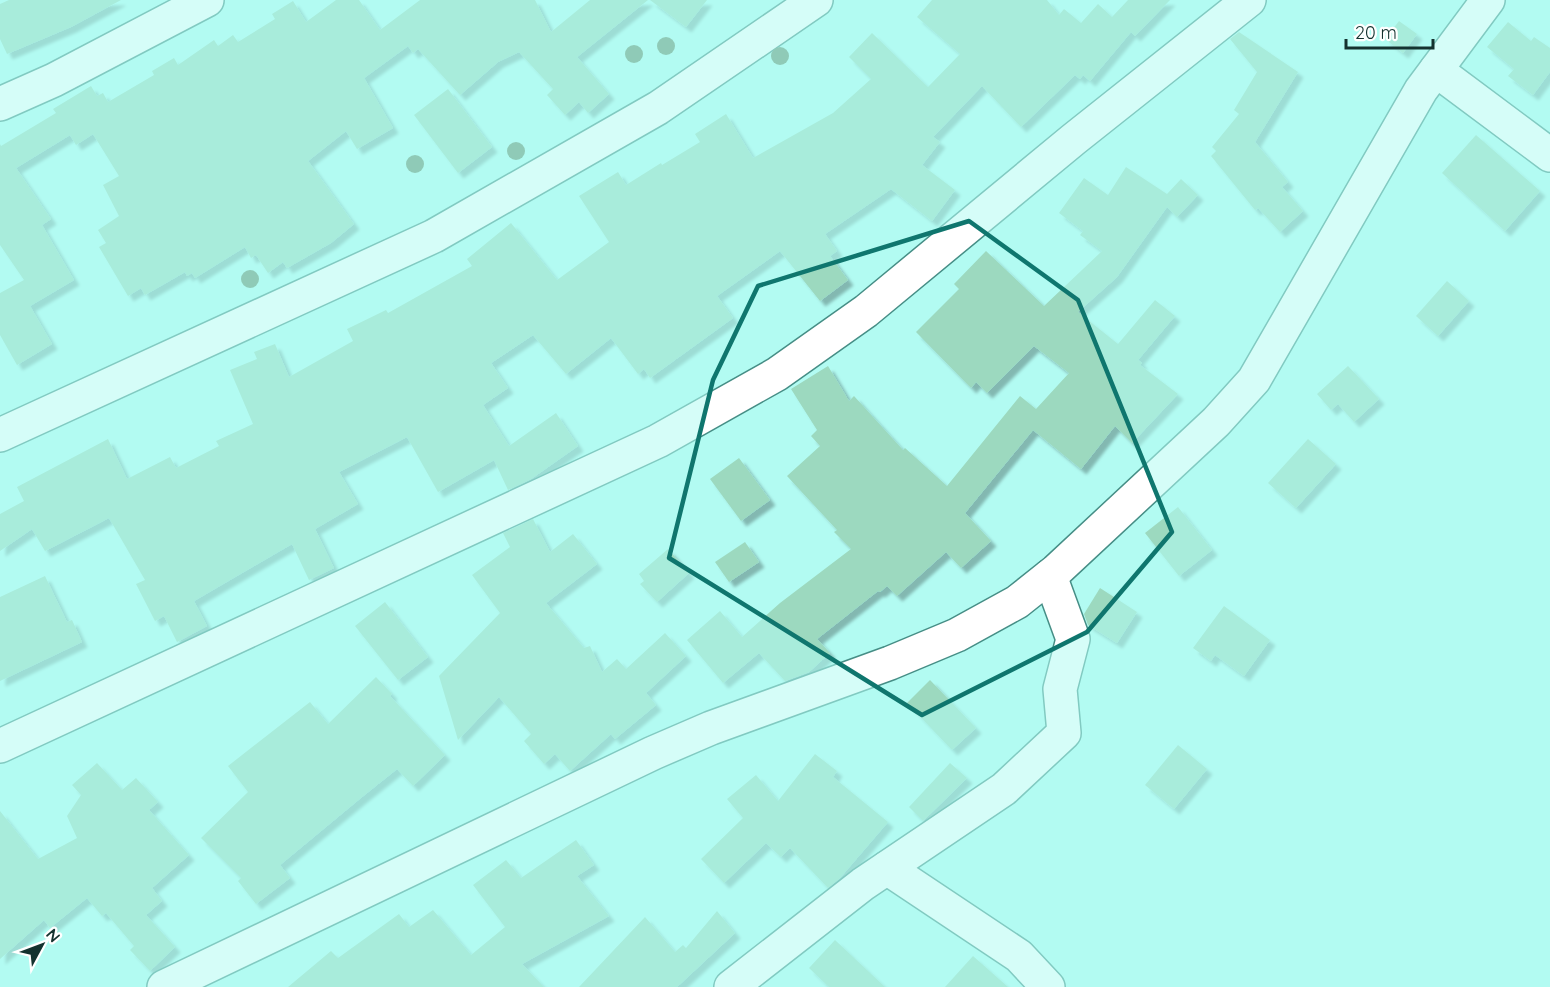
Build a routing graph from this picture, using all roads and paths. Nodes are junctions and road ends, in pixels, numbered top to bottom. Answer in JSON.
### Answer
{"nodes":[{"id":1,"x":207,"y":0,"type":"edge"},
{"id":2,"x":816,"y":0,"type":"edge"},
{"id":3,"x":1249,"y":0,"type":"edge"},
{"id":4,"x":1488,"y":0,"type":"edge"},
{"id":5,"x":1436,"y":70,"type":"junction"},
{"id":6,"x":0,"y":104,"type":"edge"},
{"id":7,"x":1550,"y":155,"type":"edge"},
{"id":8,"x":0,"y":435,"type":"edge"},
{"id":9,"x":1050,"y":576,"type":"junction"},
{"id":10,"x":0,"y":746,"type":"edge"},
{"id":11,"x":887,"y":868,"type":"junction"},
{"id":12,"x":164,"y":987,"type":"edge"},
{"id":13,"x":730,"y":987,"type":"edge"},
{"id":14,"x":1048,"y":987,"type":"edge"}],
"edges":[{"from":1,"to":6,"type":"street"},
{"from":2,"to":8,"type":"street"},
{"from":3,"to":10,"type":"street"},
{"from":4,"to":5,"type":"street"},
{"from":5,"to":7,"type":"street"},
{"from":5,"to":9,"type":"street"},
{"from":9,"to":11,"type":"street"},
{"from":9,"to":12,"type":"street"},
{"from":11,"to":13,"type":"street"},
{"from":11,"to":14,"type":"street"}]}
